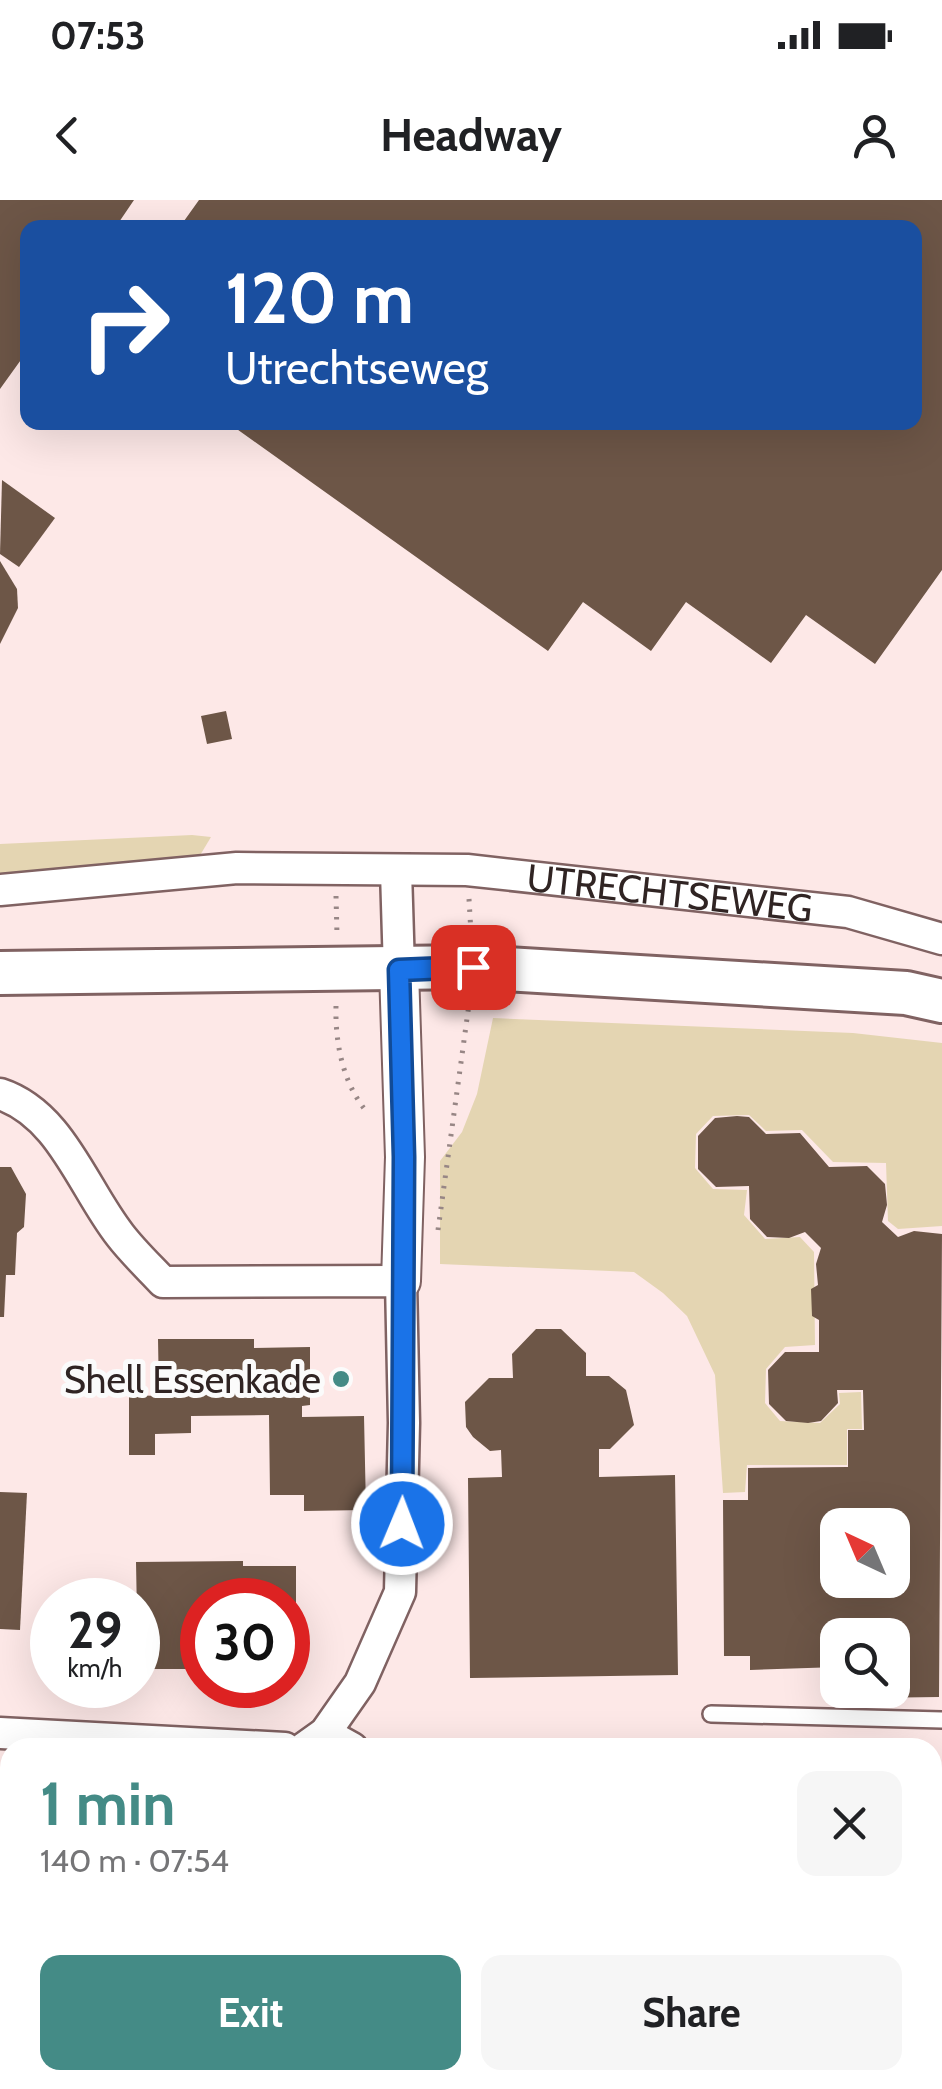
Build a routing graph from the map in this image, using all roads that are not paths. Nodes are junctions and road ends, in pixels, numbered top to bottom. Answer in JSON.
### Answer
{"nodes":[{"id":1,"x":396,"y":871,"type":"junction"},
{"id":2,"x":0,"y":890,"type":"edge"},
{"id":3,"x":942,"y":940,"type":"edge"},
{"id":4,"x":399,"y":970,"type":"junction"},
{"id":5,"x":0,"y":973,"type":"edge"},
{"id":6,"x":942,"y":1002,"type":"edge"},
{"id":7,"x":0,"y":1094,"type":"edge"},
{"id":8,"x":401,"y":1280,"type":"junction"},
{"id":9,"x":710,"y":1714,"type":"dead end"},
{"id":10,"x":942,"y":1720,"type":"edge"},
{"id":11,"x":0,"y":1733,"type":"edge"},
{"id":12,"x":95,"y":1738,"type":"edge"},
{"id":13,"x":330,"y":1738,"type":"edge"}],
"edges":[{"from":1,"to":2,"type":"street","name":"UTRECHTSEWEG"},
{"from":1,"to":3,"type":"street","name":"UTRECHTSEWEG"},
{"from":1,"to":4,"type":"street"},
{"from":4,"to":5,"type":"main road","name":"UTRECHTSEWEG"},
{"from":4,"to":6,"type":"main road","name":"UTRECHTSEWEG"},
{"from":4,"to":8,"type":"street"},
{"from":7,"to":8,"type":"street"},
{"from":8,"to":13,"type":"street"},
{"from":9,"to":10,"type":"lane"},
{"from":11,"to":12,"type":"street"}]}
